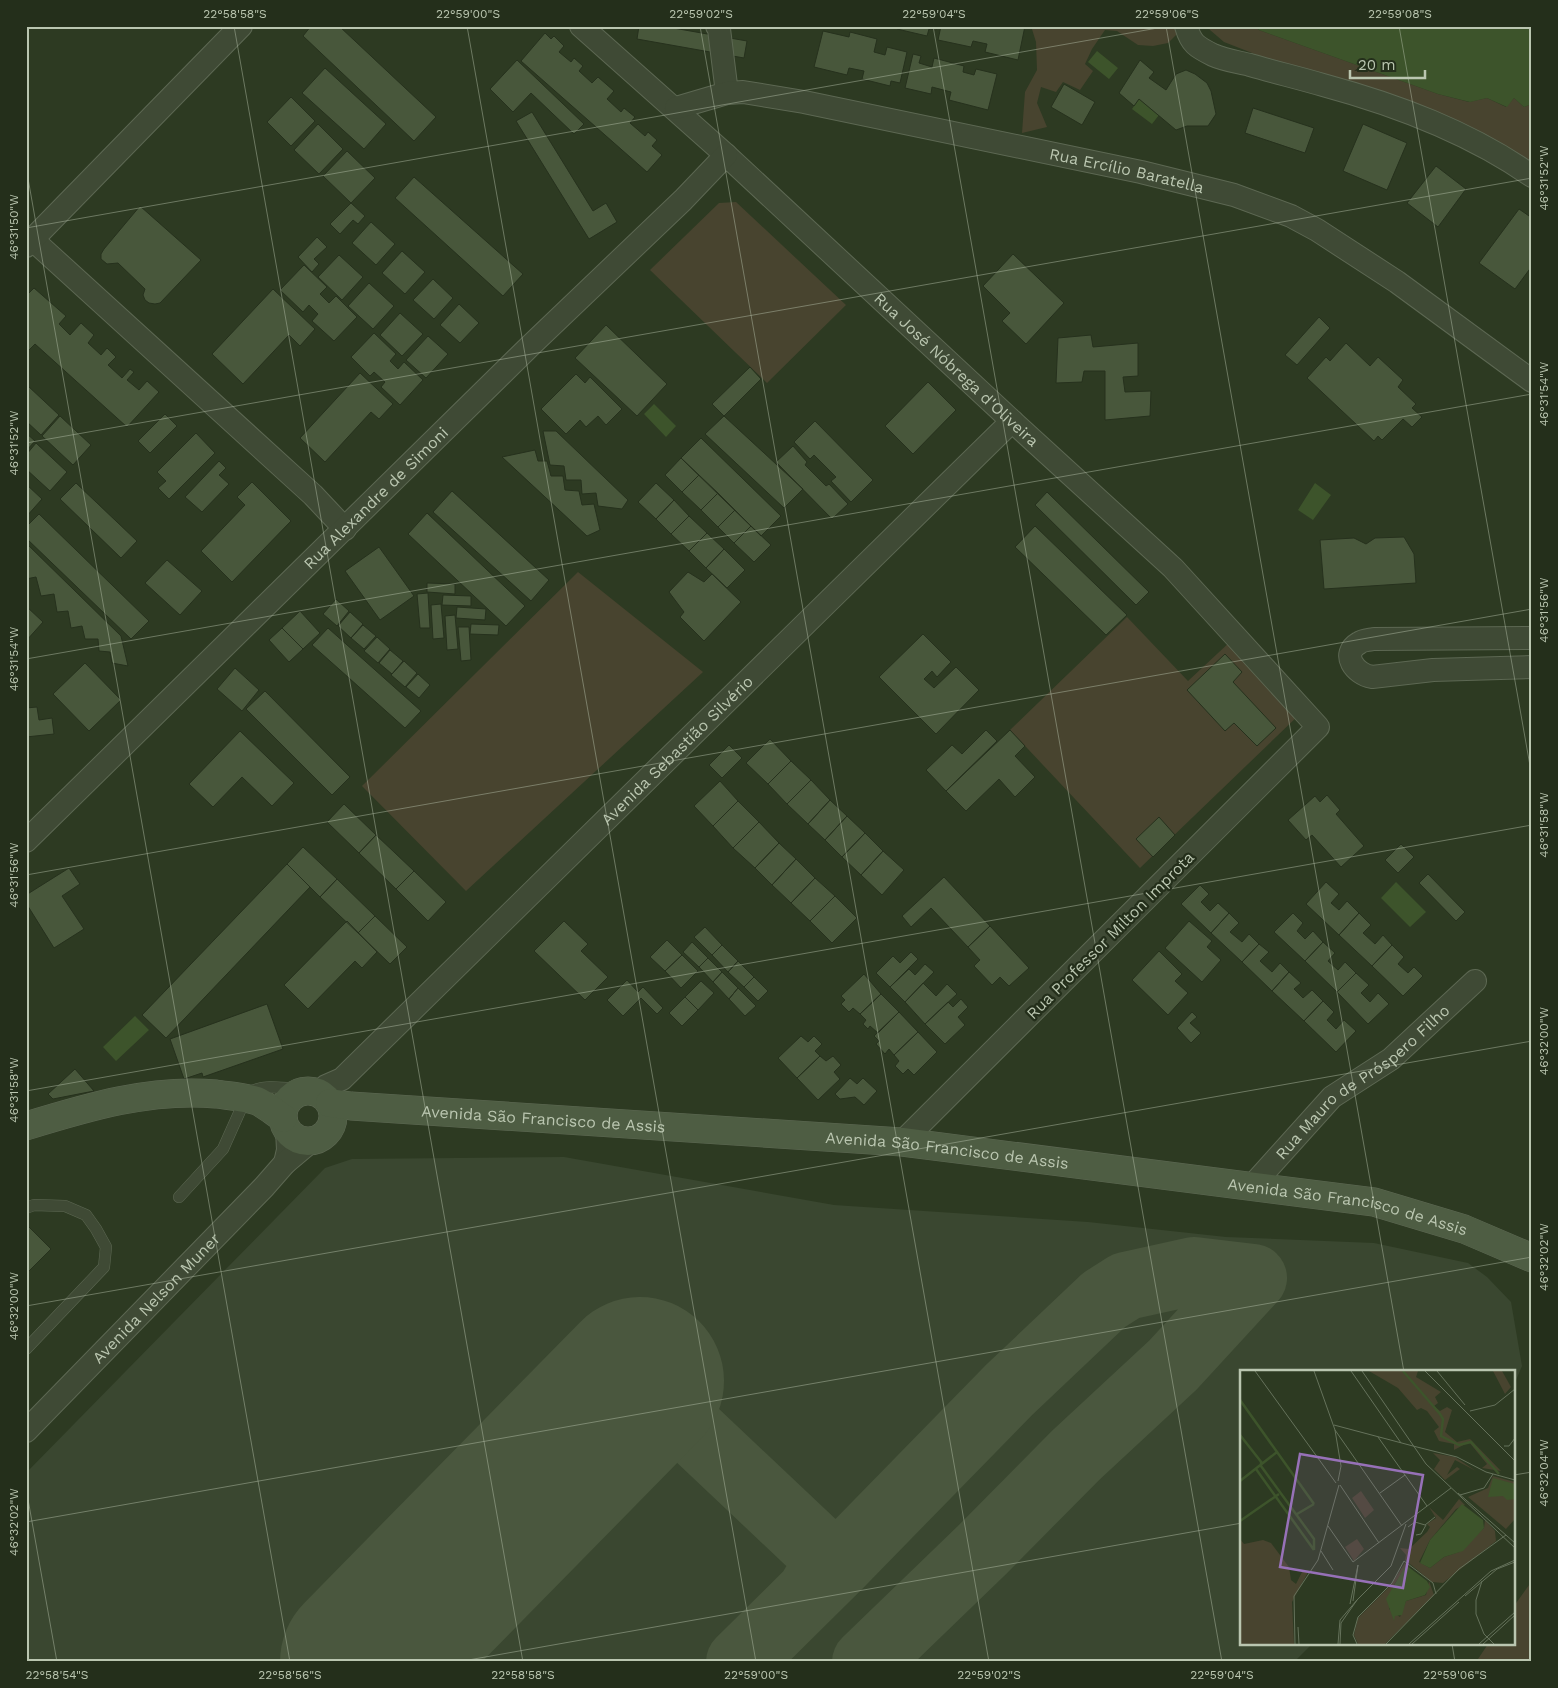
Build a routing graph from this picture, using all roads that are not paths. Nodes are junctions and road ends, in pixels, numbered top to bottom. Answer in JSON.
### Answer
{"nodes":[{"id":1,"x":241,"y":26,"type":"edge"},
{"id":2,"x":581,"y":26,"type":"edge"},
{"id":3,"x":717,"y":26,"type":"edge"},
{"id":4,"x":1186,"y":26,"type":"edge"},
{"id":5,"x":727,"y":93,"type":"junction"},
{"id":6,"x":676,"y":108,"type":"junction"},
{"id":7,"x":726,"y":155,"type":"junction"},
{"id":8,"x":1532,"y":176,"type":"edge"},
{"id":9,"x":30,"y":243,"type":"edge"},
{"id":10,"x":1532,"y":381,"type":"edge"},
{"id":11,"x":1012,"y":421,"type":"junction"},
{"id":12,"x":345,"y":529,"type":"junction"},
{"id":13,"x":1532,"y":638,"type":"edge"},
{"id":14,"x":1532,"y":667,"type":"edge"},
{"id":15,"x":1318,"y":727,"type":"joint"},
{"id":16,"x":26,"y":841,"type":"edge"},
{"id":17,"x":1475,"y":981,"type":"dead end"},
{"id":18,"x":244,"y":1098,"type":"junction"},
{"id":19,"x":330,"y":1098,"type":"junction"},
{"id":20,"x":26,"y":1126,"type":"edge"},
{"id":21,"x":293,"y":1130,"type":"junction"},
{"id":22,"x":902,"y":1142,"type":"junction"},
{"id":23,"x":1251,"y":1186,"type":"junction"},
{"id":24,"x":179,"y":1197,"type":"dead end"},
{"id":25,"x":26,"y":1208,"type":"edge"},
{"id":26,"x":1532,"y":1258,"type":"edge"},
{"id":27,"x":26,"y":1349,"type":"edge"},
{"id":28,"x":26,"y":1431,"type":"edge"}],
"edges":[{"from":1,"to":9,"type":"street"},
{"from":2,"to":6,"type":"street","name":"Rua José Nóbrega d'Oliveira"},
{"from":3,"to":5,"type":"street"},
{"from":4,"to":8,"type":"street"},
{"from":5,"to":6,"type":"street","name":"Rua Ercílio Baratella"},
{"from":5,"to":10,"type":"street","name":"Rua Ercílio Baratella"},
{"from":6,"to":7,"type":"street","name":"Rua José Nóbrega d'Oliveira"},
{"from":7,"to":11,"type":"street","name":"Rua José Nóbrega d'Oliveira"},
{"from":7,"to":12,"type":"street","name":"Rua Alexandre de Simoni"},
{"from":9,"to":12,"type":"street"},
{"from":11,"to":15,"type":"street","name":"Rua José Nóbrega d'Oliveira"},
{"from":11,"to":19,"type":"street","name":"Avenida Sebastião Silvério"},
{"from":12,"to":16,"type":"street","name":"Rua Alexandre de Simoni"},
{"from":13,"to":14,"type":"street"},
{"from":15,"to":22,"type":"street","name":"Rua Professor Milton Improta"},
{"from":17,"to":23,"type":"street","name":"Rua Mauro de Próspero Filho"},
{"from":18,"to":19,"type":"lane"},
{"from":18,"to":20,"type":"street"},
{"from":18,"to":21,"type":"street"},
{"from":18,"to":24,"type":"lane"},
{"from":19,"to":21,"type":"street"},
{"from":19,"to":21,"type":"street"},
{"from":19,"to":22,"type":"street","name":"Avenida São Francisco de Assis"},
{"from":21,"to":28,"type":"street","name":"Avenida Nelson Muner"},
{"from":22,"to":23,"type":"street","name":"Avenida São Francisco de Assis"},
{"from":23,"to":26,"type":"street","name":"Avenida São Francisco de Assis"},
{"from":25,"to":27,"type":"lane"}]}
